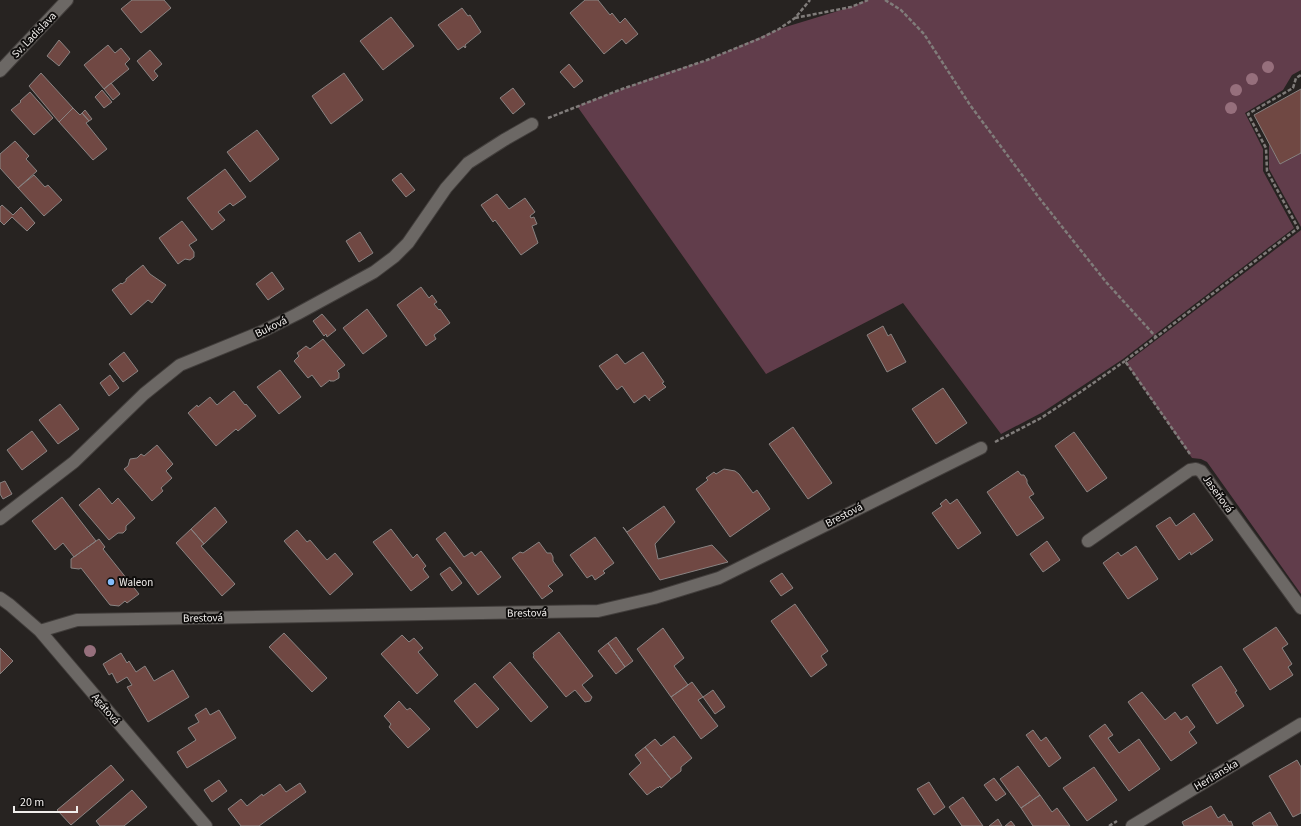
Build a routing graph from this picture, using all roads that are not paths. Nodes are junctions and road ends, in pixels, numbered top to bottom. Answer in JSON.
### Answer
{"nodes":[{"id":1,"x":67,"y":0,"type":"edge"},
{"id":2,"x":0,"y":71,"type":"edge"},
{"id":3,"x":532,"y":124,"type":"road end"},
{"id":4,"x":981,"y":448,"type":"road end"},
{"id":5,"x":0,"y":519,"type":"edge"},
{"id":6,"x":1088,"y":541,"type":"dead end"},
{"id":7,"x":0,"y":598,"type":"edge"},
{"id":8,"x":1301,"y":608,"type":"edge"},
{"id":9,"x":40,"y":631,"type":"junction"},
{"id":10,"x":1301,"y":724,"type":"edge"},
{"id":11,"x":206,"y":826,"type":"edge"},
{"id":12,"x":1132,"y":826,"type":"edge"}],
"edges":[{"from":1,"to":2,"type":"street","name":"Sv. Ladislava"},
{"from":3,"to":5,"type":"street","name":"Buková"},
{"from":4,"to":9,"type":"street","name":"Brestová"},
{"from":6,"to":8,"type":"street","name":"Jaseňová"},
{"from":7,"to":9,"type":"street","name":"Agátová"},
{"from":9,"to":11,"type":"street","name":"Agátová"},
{"from":10,"to":12,"type":"street","name":"Herlianska"}]}
